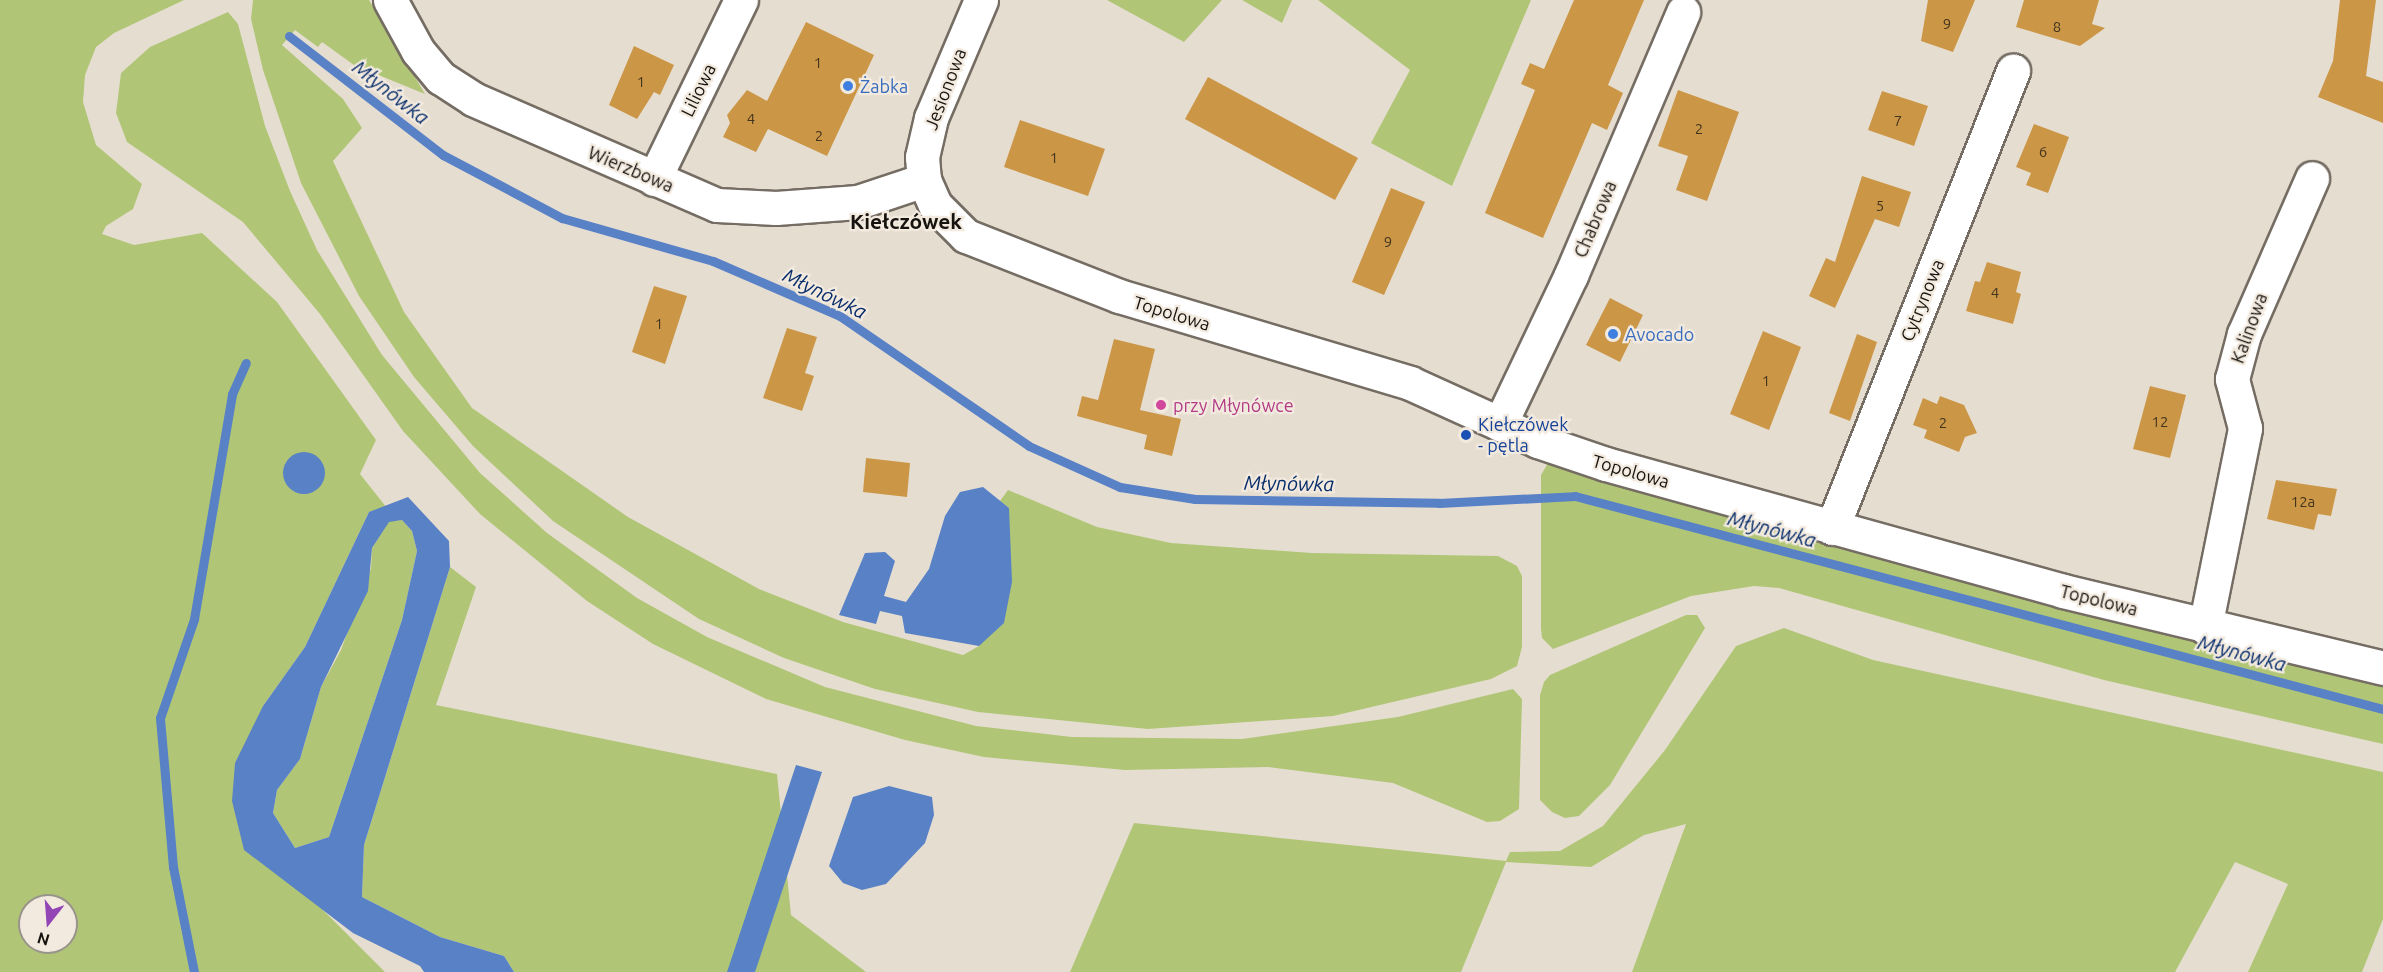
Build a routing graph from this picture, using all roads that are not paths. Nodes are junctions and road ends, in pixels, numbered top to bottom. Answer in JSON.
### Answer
{"nodes":[{"id":1,"x":390,"y":0,"type":"edge"},
{"id":2,"x":741,"y":0,"type":"edge"},
{"id":3,"x":981,"y":0,"type":"edge"},
{"id":4,"x":1683,"y":12,"type":"dead end"},
{"id":5,"x":2013,"y":71,"type":"dead end"},
{"id":6,"x":2312,"y":178,"type":"dead end"},
{"id":7,"x":654,"y":179,"type":"junction"},
{"id":8,"x":924,"y":180,"type":"junction"},
{"id":9,"x":1500,"y":424,"type":"junction"},
{"id":10,"x":1832,"y":528,"type":"junction"},
{"id":11,"x":2205,"y":627,"type":"junction"},
{"id":12,"x":2383,"y":668,"type":"edge"}],
"edges":[{"from":1,"to":7,"type":"street","name":"Wierzbowa"},
{"from":2,"to":7,"type":"street","name":"Liliowa"},
{"from":3,"to":8,"type":"street","name":"Jesionowa"},
{"from":4,"to":9,"type":"street","name":"Chabrowa"},
{"from":5,"to":10,"type":"street","name":"Cytrynowa"},
{"from":6,"to":11,"type":"street","name":"Kalinowa"},
{"from":7,"to":8,"type":"street","name":"Wierzbowa"},
{"from":8,"to":9,"type":"street","name":"Topolowa"},
{"from":9,"to":10,"type":"street","name":"Topolowa"},
{"from":10,"to":11,"type":"street","name":"Topolowa"},
{"from":11,"to":12,"type":"street","name":"Topolowa"}]}
